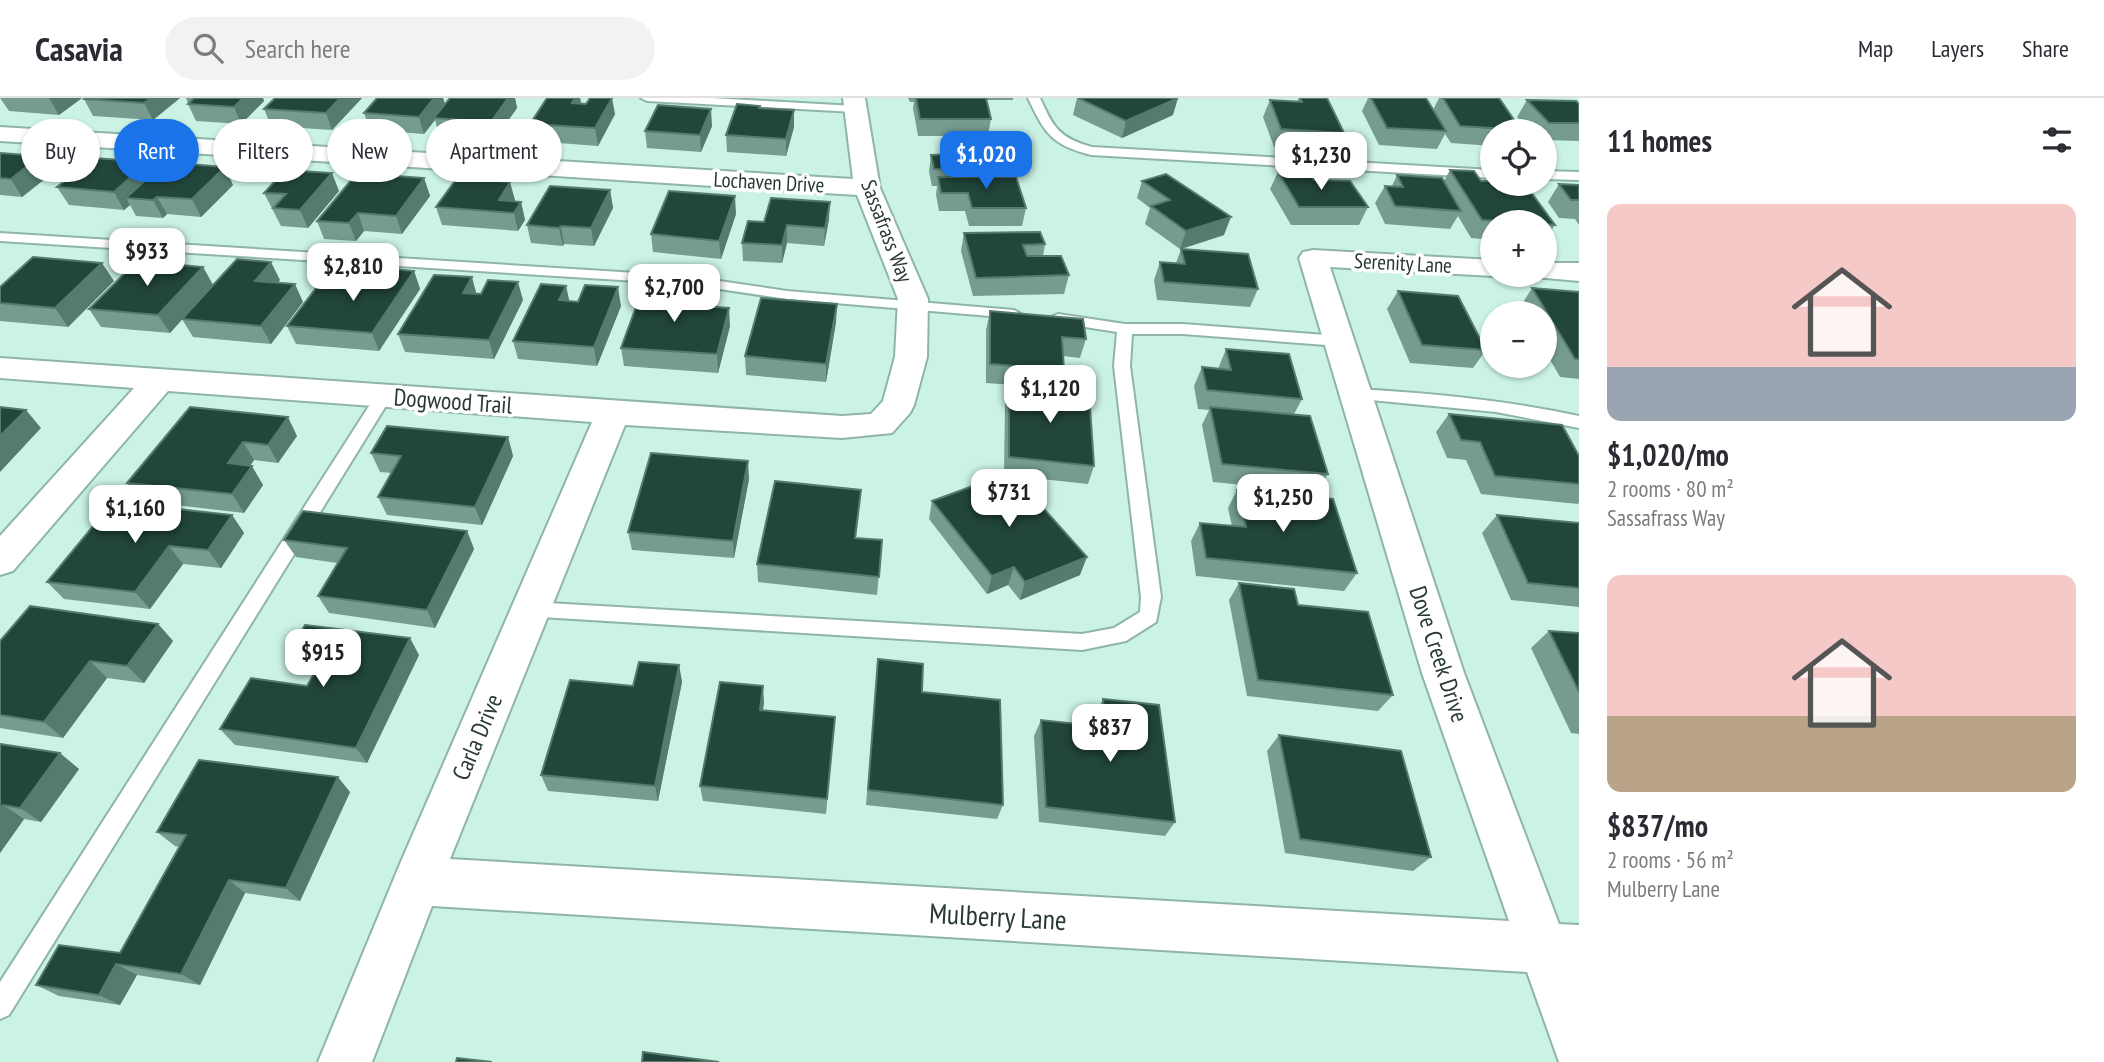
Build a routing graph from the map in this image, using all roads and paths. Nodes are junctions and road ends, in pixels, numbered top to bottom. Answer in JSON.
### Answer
{"nodes":[{"id":1,"x":647,"y":98,"type":"edge"},
{"id":2,"x":1034,"y":98,"type":"edge"},
{"id":3,"x":855,"y":103,"type":"edge"},
{"id":4,"x":0,"y":134,"type":"edge"},
{"id":5,"x":1480,"y":173,"type":"edge"},
{"id":6,"x":1557,"y":175,"type":"edge"},
{"id":7,"x":1579,"y":176,"type":"edge"},
{"id":8,"x":867,"y":188,"type":"junction"},
{"id":9,"x":0,"y":237,"type":"edge"},
{"id":10,"x":1313,"y":258,"type":"joint"},
{"id":11,"x":1480,"y":267,"type":"edge"},
{"id":12,"x":1557,"y":271,"type":"edge"},
{"id":13,"x":1579,"y":272,"type":"edge"},
{"id":14,"x":913,"y":304,"type":"junction"},
{"id":15,"x":1125,"y":330,"type":"junction"},
{"id":16,"x":1339,"y":341,"type":"junction"},
{"id":17,"x":0,"y":368,"type":"edge"},
{"id":18,"x":160,"y":379,"type":"junction"},
{"id":19,"x":1356,"y":394,"type":"junction"},
{"id":20,"x":384,"y":396,"type":"junction"},
{"id":21,"x":898,"y":405,"type":"joint"},
{"id":22,"x":613,"y":413,"type":"junction"},
{"id":23,"x":1579,"y":422,"type":"edge"},
{"id":24,"x":0,"y":561,"type":"edge"},
{"id":25,"x":531,"y":610,"type":"junction"},
{"id":26,"x":417,"y":881,"type":"junction"},
{"id":27,"x":1561,"y":948,"type":"edge"},
{"id":28,"x":0,"y":1006,"type":"edge"},
{"id":29,"x":1579,"y":1045,"type":"edge"},
{"id":30,"x":345,"y":1062,"type":"edge"}],
"edges":[{"from":1,"to":3,"type":"lane"},
{"from":2,"to":5,"type":"lane"},
{"from":3,"to":8,"type":"street","name":"Sassafrass Way"},
{"from":4,"to":8,"type":"street","name":"Lochaven Drive"},
{"from":6,"to":7,"type":"lane"},
{"from":8,"to":14,"type":"street","name":"Sassafrass Way"},
{"from":9,"to":14,"type":"lane"},
{"from":10,"to":11,"type":"street","name":"Serenity Lane"},
{"from":10,"to":16,"type":"street","name":"Dove Creek Drive"},
{"from":12,"to":13,"type":"street"},
{"from":14,"to":15,"type":"lane"},
{"from":14,"to":21,"type":"street","name":"Sassafrass Way"},
{"from":15,"to":16,"type":"lane"},
{"from":15,"to":25,"type":"lane"},
{"from":16,"to":19,"type":"street","name":"Dove Creek Drive"},
{"from":17,"to":18,"type":"street","name":"Dogwood Trail"},
{"from":18,"to":20,"type":"street","name":"Dogwood Trail"},
{"from":18,"to":24,"type":"street"},
{"from":19,"to":23,"type":"lane"},
{"from":19,"to":27,"type":"street","name":"Dove Creek Drive"},
{"from":20,"to":22,"type":"street","name":"Dogwood Trail"},
{"from":20,"to":28,"type":"lane"},
{"from":21,"to":22,"type":"street","name":"Dogwood Trail"},
{"from":22,"to":25,"type":"street","name":"Carla Drive"},
{"from":25,"to":26,"type":"street","name":"Carla Drive"},
{"from":26,"to":27,"type":"street","name":"Mulberry Lane"},
{"from":26,"to":30,"type":"street","name":"Carla Drive"},
{"from":27,"to":29,"type":"street","name":"Dove Creek Drive"}]}
